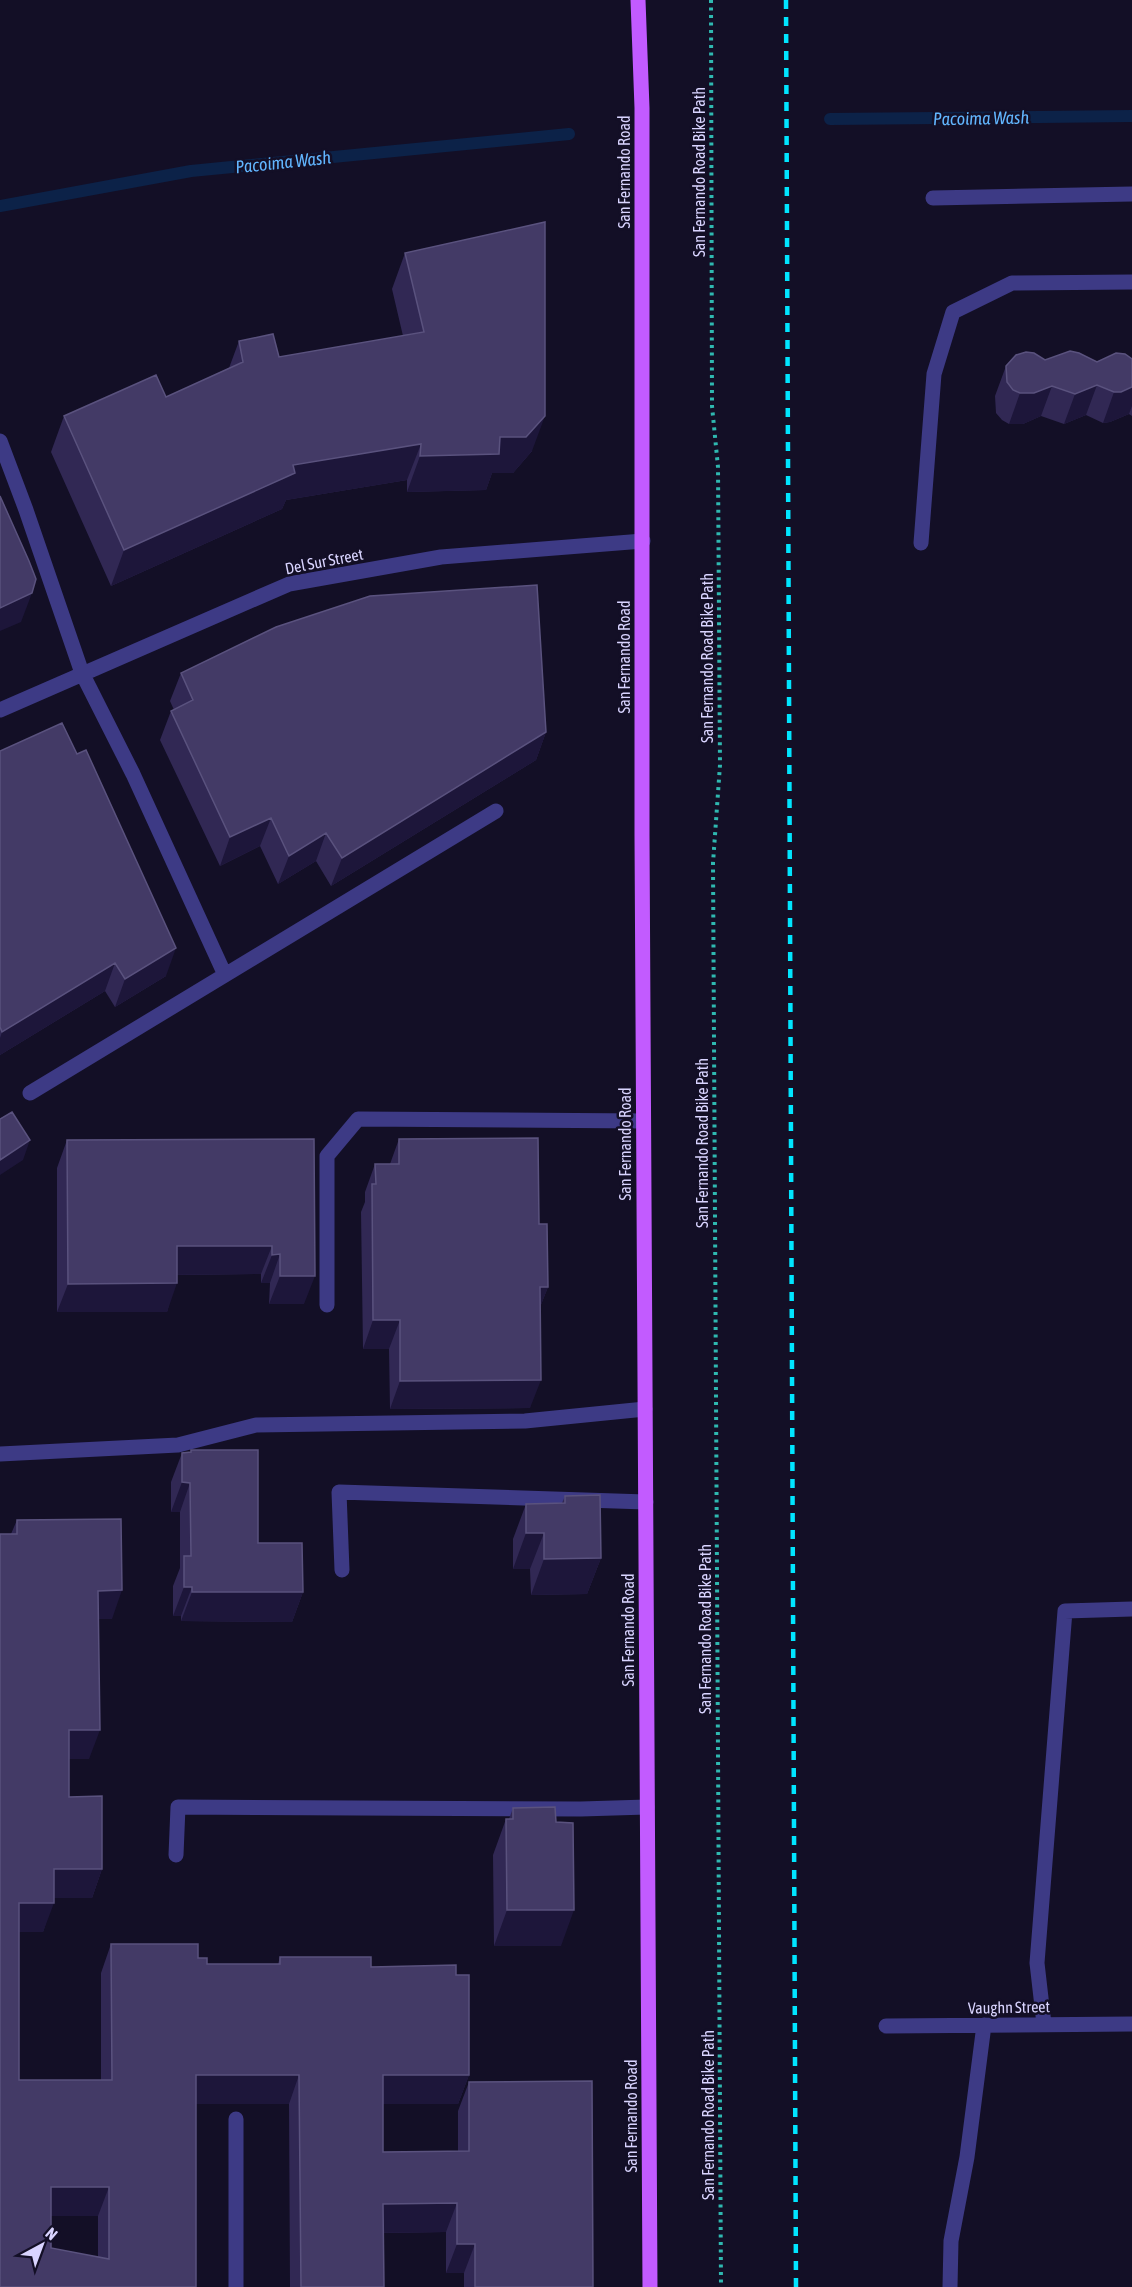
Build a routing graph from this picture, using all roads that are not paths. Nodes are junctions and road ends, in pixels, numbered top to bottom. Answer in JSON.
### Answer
{"nodes":[{"id":1,"x":639,"y":0,"type":"edge"},
{"id":2,"x":1132,"y":194,"type":"edge"},
{"id":3,"x":933,"y":198,"type":"dead end"},
{"id":4,"x":1132,"y":282,"type":"edge"},
{"id":5,"x":0,"y":441,"type":"edge"},
{"id":6,"x":643,"y":541,"type":"junction"},
{"id":7,"x":921,"y":543,"type":"dead end"},
{"id":8,"x":82,"y":673,"type":"junction"},
{"id":9,"x":0,"y":710,"type":"edge"},
{"id":10,"x":496,"y":811,"type":"dead end"},
{"id":11,"x":225,"y":975,"type":"junction"},
{"id":12,"x":30,"y":1093,"type":"dead end"},
{"id":13,"x":643,"y":1121,"type":"junction"},
{"id":14,"x":327,"y":1305,"type":"dead end"},
{"id":15,"x":645,"y":1408,"type":"junction"},
{"id":16,"x":0,"y":1454,"type":"edge"},
{"id":17,"x":646,"y":1502,"type":"junction"},
{"id":18,"x":342,"y":1569,"type":"dead end"},
{"id":19,"x":1132,"y":1609,"type":"edge"},
{"id":20,"x":647,"y":1807,"type":"junction"},
{"id":21,"x":176,"y":1855,"type":"dead end"},
{"id":22,"x":1044,"y":2024,"type":"junction"},
{"id":23,"x":1132,"y":2024,"type":"edge"},
{"id":24,"x":886,"y":2025,"type":"dead end"},
{"id":25,"x":984,"y":2025,"type":"junction"},
{"id":26,"x":236,"y":2119,"type":"dead end"},
{"id":27,"x":236,"y":2287,"type":"edge"},
{"id":28,"x":650,"y":2287,"type":"edge"},
{"id":29,"x":951,"y":2287,"type":"edge"}],
"edges":[{"from":1,"to":6,"type":"main road","name":"San Fernando Road"},
{"from":2,"to":3,"type":"street"},
{"from":4,"to":7,"type":"street"},
{"from":5,"to":8,"type":"street"},
{"from":6,"to":8,"type":"street","name":"Del Sur Street"},
{"from":6,"to":13,"type":"main road","name":"San Fernando Road"},
{"from":8,"to":9,"type":"street","name":"Del Sur Street"},
{"from":8,"to":11,"type":"street"},
{"from":10,"to":11,"type":"street"},
{"from":11,"to":12,"type":"street"},
{"from":13,"to":14,"type":"street"},
{"from":13,"to":15,"type":"main road","name":"San Fernando Road"},
{"from":15,"to":16,"type":"street"},
{"from":15,"to":17,"type":"main road","name":"San Fernando Road"},
{"from":17,"to":18,"type":"street"},
{"from":17,"to":20,"type":"main road","name":"San Fernando Road"},
{"from":19,"to":22,"type":"street"},
{"from":20,"to":21,"type":"street"},
{"from":20,"to":28,"type":"main road","name":"San Fernando Road"},
{"from":22,"to":23,"type":"street","name":"Vaughn Street"},
{"from":22,"to":25,"type":"street","name":"Vaughn Street"},
{"from":24,"to":25,"type":"street","name":"Vaughn Street"},
{"from":25,"to":29,"type":"street"},
{"from":26,"to":27,"type":"street"}]}
